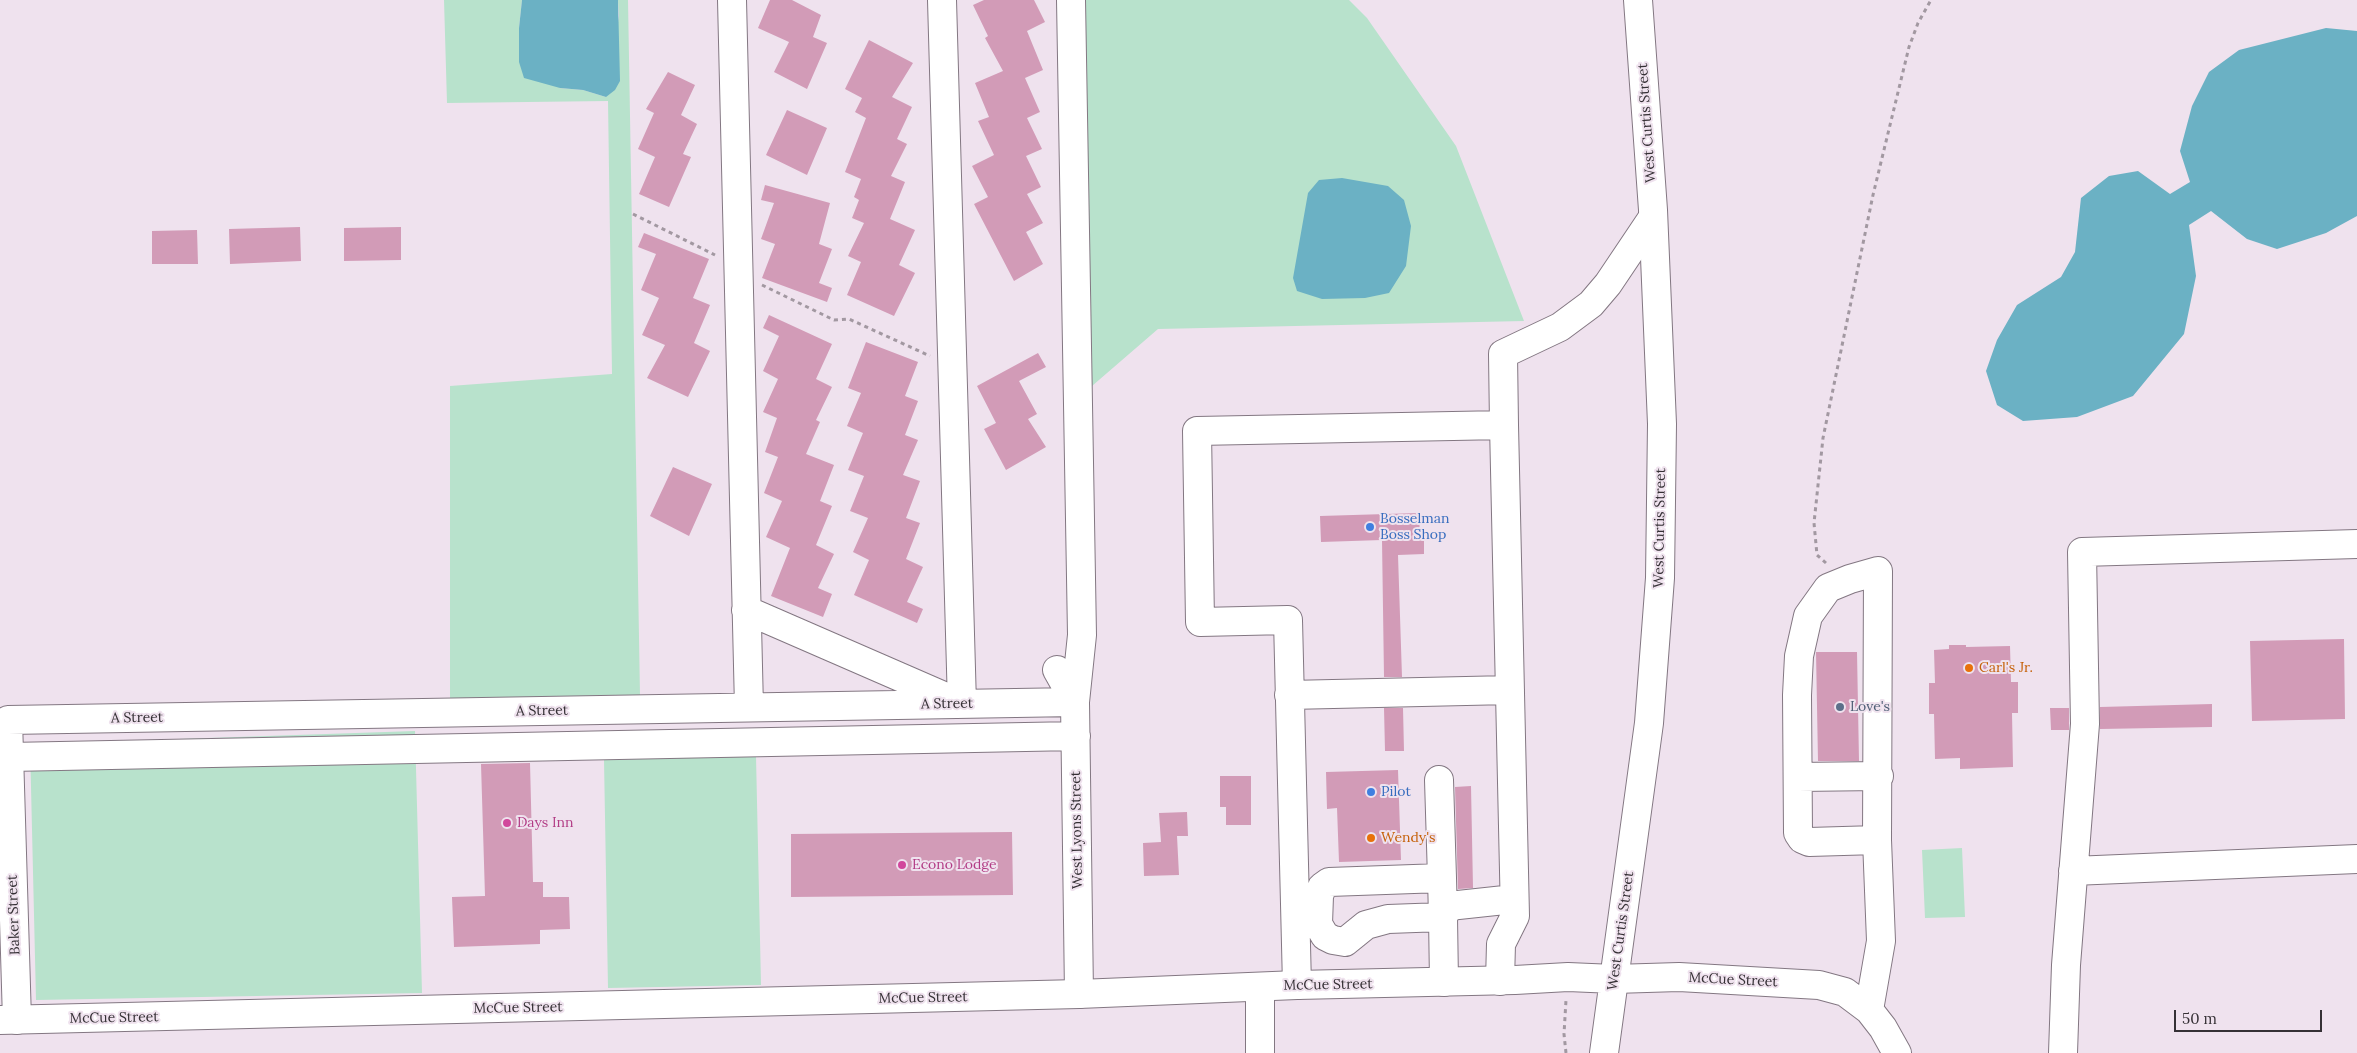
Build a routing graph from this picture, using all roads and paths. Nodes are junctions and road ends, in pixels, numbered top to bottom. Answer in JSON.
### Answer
{"nodes":[{"id":1,"x":732,"y":0,"type":"edge"},
{"id":2,"x":942,"y":0,"type":"edge"},
{"id":3,"x":1071,"y":0,"type":"edge"},
{"id":4,"x":1638,"y":0,"type":"edge"},
{"id":5,"x":1931,"y":0,"type":"edge"},
{"id":6,"x":633,"y":214,"type":"dead end"},
{"id":7,"x":1654,"y":217,"type":"junction"},
{"id":8,"x":738,"y":270,"type":"junction"},
{"id":9,"x":953,"y":367,"type":"junction"},
{"id":10,"x":1504,"y":425,"type":"junction"},
{"id":11,"x":2357,"y":544,"type":"edge"},
{"id":12,"x":1844,"y":581,"type":"junction"},
{"id":13,"x":746,"y":610,"type":"junction"},
{"id":14,"x":1057,"y":670,"type":"dead end"},
{"id":15,"x":1510,"y":690,"type":"junction"},
{"id":16,"x":1289,"y":694,"type":"junction"},
{"id":17,"x":1075,"y":702,"type":"junction"},
{"id":18,"x":962,"y":704,"type":"junction"},
{"id":19,"x":750,"y":707,"type":"junction"},
{"id":20,"x":8,"y":720,"type":"joint"},
{"id":21,"x":1076,"y":736,"type":"junction"},
{"id":22,"x":9,"y":757,"type":"junction"},
{"id":23,"x":1878,"y":776,"type":"junction"},
{"id":24,"x":1798,"y":777,"type":"junction"},
{"id":25,"x":1439,"y":780,"type":"dead end"},
{"id":26,"x":1877,"y":840,"type":"junction"},
{"id":27,"x":2357,"y":859,"type":"edge"},
{"id":28,"x":2073,"y":871,"type":"junction"},
{"id":29,"x":1442,"y":878,"type":"junction"},
{"id":30,"x":1514,"y":899,"type":"junction"},
{"id":31,"x":1443,"y":917,"type":"junction"},
{"id":32,"x":1568,"y":976,"type":"junction"},
{"id":33,"x":1614,"y":979,"type":"junction"},
{"id":34,"x":1500,"y":981,"type":"junction"},
{"id":35,"x":1444,"y":982,"type":"junction"},
{"id":36,"x":1296,"y":986,"type":"junction"},
{"id":37,"x":1260,"y":987,"type":"junction"},
{"id":38,"x":1079,"y":994,"type":"junction"},
{"id":39,"x":1869,"y":1010,"type":"junction"},
{"id":40,"x":9,"y":1020,"type":"edge"},
{"id":41,"x":1260,"y":1053,"type":"edge"},
{"id":42,"x":1566,"y":1053,"type":"edge"},
{"id":43,"x":1604,"y":1053,"type":"edge"},
{"id":44,"x":1897,"y":1053,"type":"edge"},
{"id":45,"x":2063,"y":1053,"type":"edge"}],
"edges":[{"from":1,"to":8,"type":"main road"},
{"from":2,"to":9,"type":"main road"},
{"from":3,"to":17,"type":"main road"},
{"from":4,"to":7,"type":"main road","name":"West Curtis Street"},
{"from":5,"to":12,"type":"path"},
{"from":6,"to":8,"type":"path"},
{"from":7,"to":10,"type":"main road"},
{"from":7,"to":33,"type":"main road","name":"West Curtis Street"},
{"from":8,"to":9,"type":"path"},
{"from":8,"to":13,"type":"main road"},
{"from":9,"to":18,"type":"main road"},
{"from":10,"to":15,"type":"main road"},
{"from":10,"to":16,"type":"main road"},
{"from":11,"to":28,"type":"main road"},
{"from":12,"to":23,"type":"main road"},
{"from":12,"to":24,"type":"main road"},
{"from":13,"to":18,"type":"main road"},
{"from":13,"to":19,"type":"main road"},
{"from":14,"to":17,"type":"main road","name":"West Lyons Street"},
{"from":15,"to":16,"type":"main road"},
{"from":15,"to":30,"type":"main road"},
{"from":16,"to":36,"type":"main road"},
{"from":17,"to":18,"type":"main road","name":"A Street"},
{"from":17,"to":21,"type":"main road","name":"West Lyons Street"},
{"from":18,"to":19,"type":"main road","name":"A Street"},
{"from":19,"to":20,"type":"main road","name":"A Street"},
{"from":20,"to":22,"type":"main road","name":"Baker Street"},
{"from":21,"to":22,"type":"main road"},
{"from":21,"to":38,"type":"main road","name":"West Lyons Street"},
{"from":22,"to":40,"type":"main road","name":"Baker Street"},
{"from":23,"to":24,"type":"main road"},
{"from":23,"to":26,"type":"main road"},
{"from":24,"to":26,"type":"main road"},
{"from":25,"to":29,"type":"main road"},
{"from":26,"to":39,"type":"main road"},
{"from":27,"to":28,"type":"main road"},
{"from":28,"to":45,"type":"main road"},
{"from":29,"to":31,"type":"main road"},
{"from":29,"to":31,"type":"main road"},
{"from":30,"to":31,"type":"main road"},
{"from":30,"to":34,"type":"main road"},
{"from":31,"to":35,"type":"main road"},
{"from":32,"to":33,"type":"main road","name":"McCue Street"},
{"from":32,"to":34,"type":"main road","name":"McCue Street"},
{"from":32,"to":42,"type":"path"},
{"from":33,"to":39,"type":"main road","name":"McCue Street"},
{"from":33,"to":43,"type":"main road","name":"West Curtis Street"},
{"from":34,"to":35,"type":"main road","name":"McCue Street"},
{"from":35,"to":36,"type":"main road","name":"McCue Street"},
{"from":36,"to":37,"type":"main road","name":"McCue Street"},
{"from":37,"to":38,"type":"main road","name":"McCue Street"},
{"from":37,"to":41,"type":"main road"},
{"from":38,"to":40,"type":"main road","name":"McCue Street"},
{"from":39,"to":44,"type":"main road"}]}
